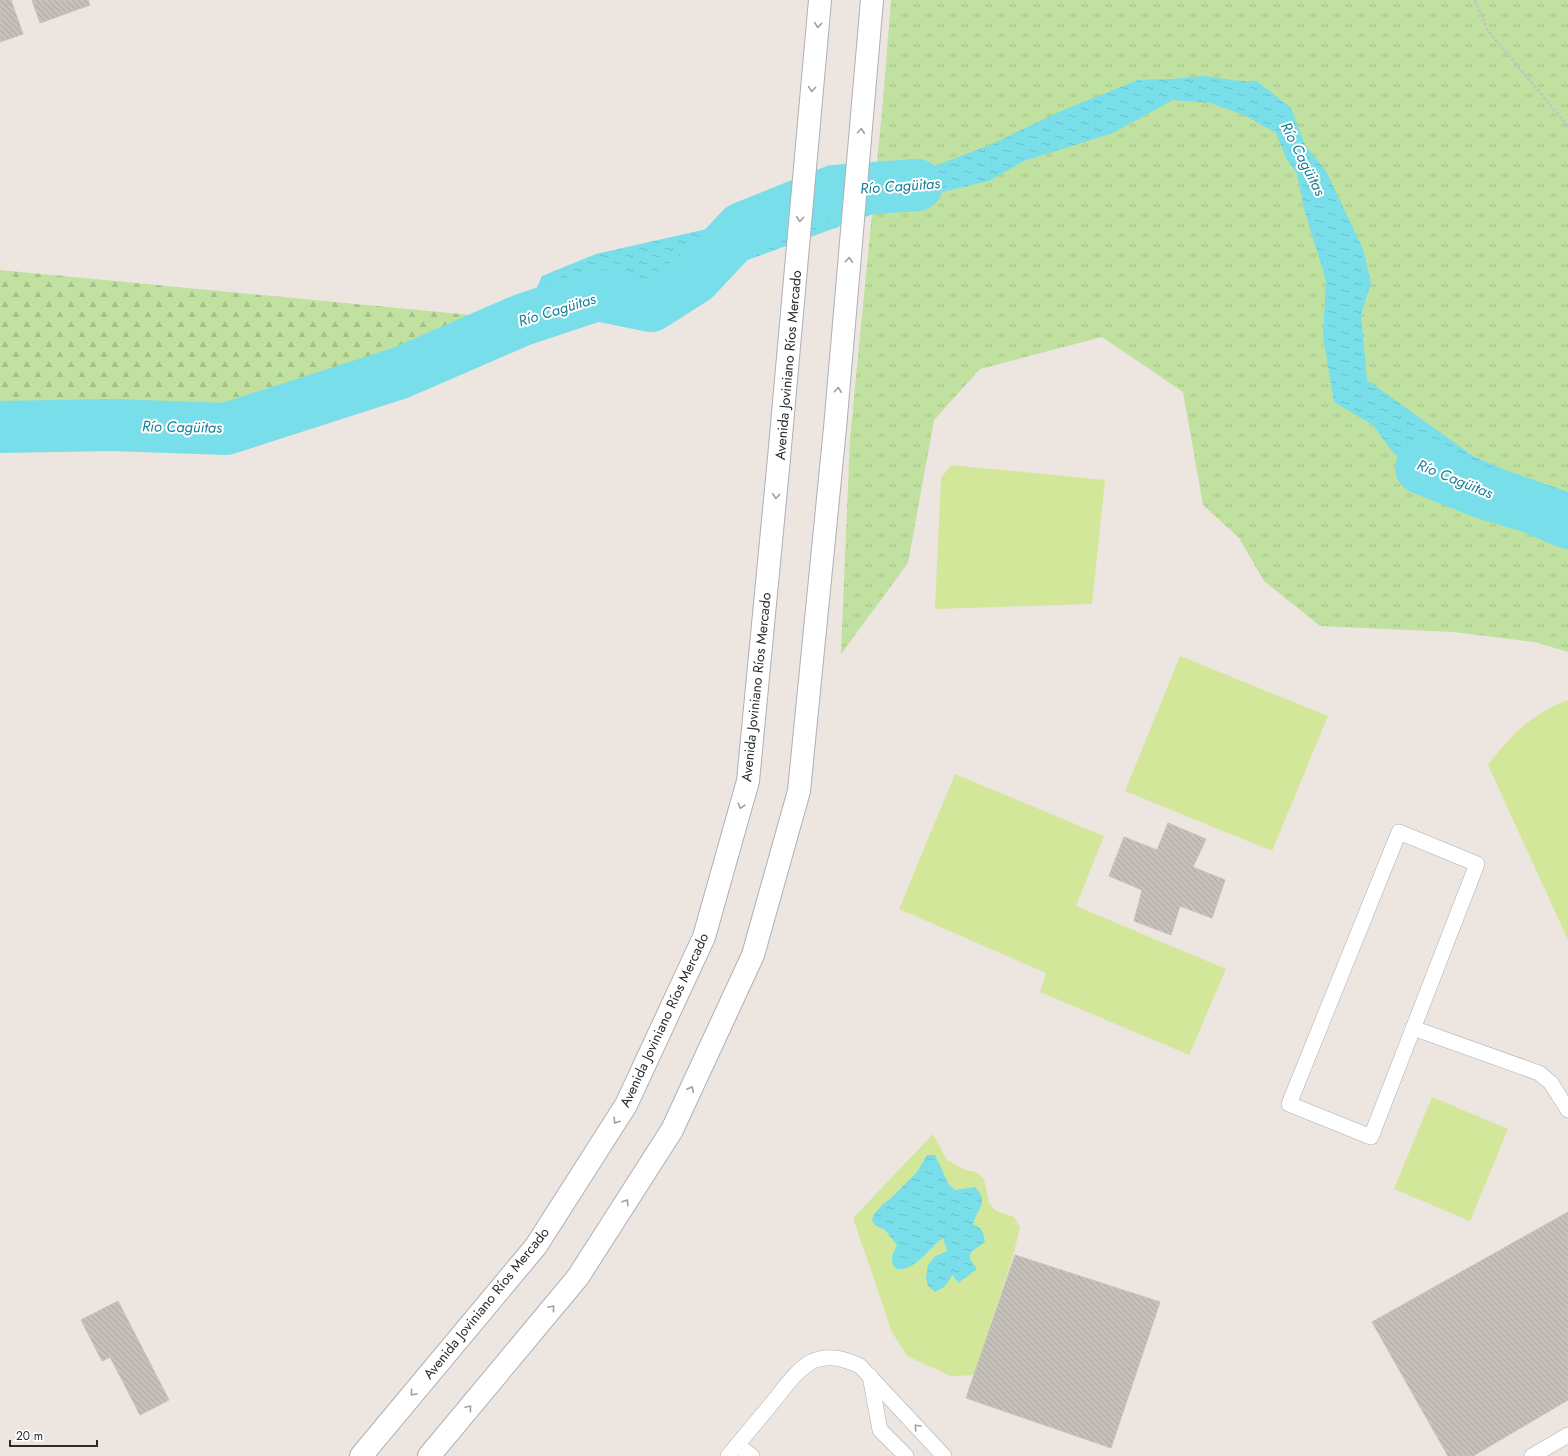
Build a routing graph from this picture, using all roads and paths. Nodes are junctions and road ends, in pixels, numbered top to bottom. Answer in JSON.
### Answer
{"nodes":[{"id":1,"x":820,"y":0,"type":"edge"},
{"id":2,"x":872,"y":0,"type":"edge"},
{"id":3,"x":1475,"y":0,"type":"edge"},
{"id":4,"x":1568,"y":126,"type":"edge"},
{"id":5,"x":1413,"y":1028,"type":"junction"},
{"id":6,"x":1568,"y":1110,"type":"edge"},
{"id":7,"x":869,"y":1375,"type":"junction"},
{"id":8,"x":1568,"y":1435,"type":"edge"},
{"id":9,"x":443,"y":1447,"type":"edge"},
{"id":10,"x":732,"y":1450,"type":"edge"},
{"id":11,"x":360,"y":1456,"type":"edge"},
{"id":12,"x":429,"y":1456,"type":"edge"},
{"id":13,"x":752,"y":1456,"type":"edge"},
{"id":14,"x":906,"y":1456,"type":"edge"},
{"id":15,"x":944,"y":1456,"type":"edge"},
{"id":16,"x":1532,"y":1456,"type":"edge"}],
"edges":[{"from":1,"to":11,"type":"main road","name":"Avenida Joviniano Ríos Mercado","one_way":true},
{"from":9,"to":2,"type":"main road","one_way":true},
{"from":3,"to":4,"type":"path"},
{"from":5,"to":5,"type":"lane"},
{"from":5,"to":6,"type":"lane"},
{"from":7,"to":10,"type":"lane"},
{"from":7,"to":14,"type":"lane"},
{"from":15,"to":7,"type":"lane","one_way":true},
{"from":8,"to":16,"type":"lane"},
{"from":9,"to":12,"type":"main road"},
{"from":10,"to":13,"type":"lane"}]}
